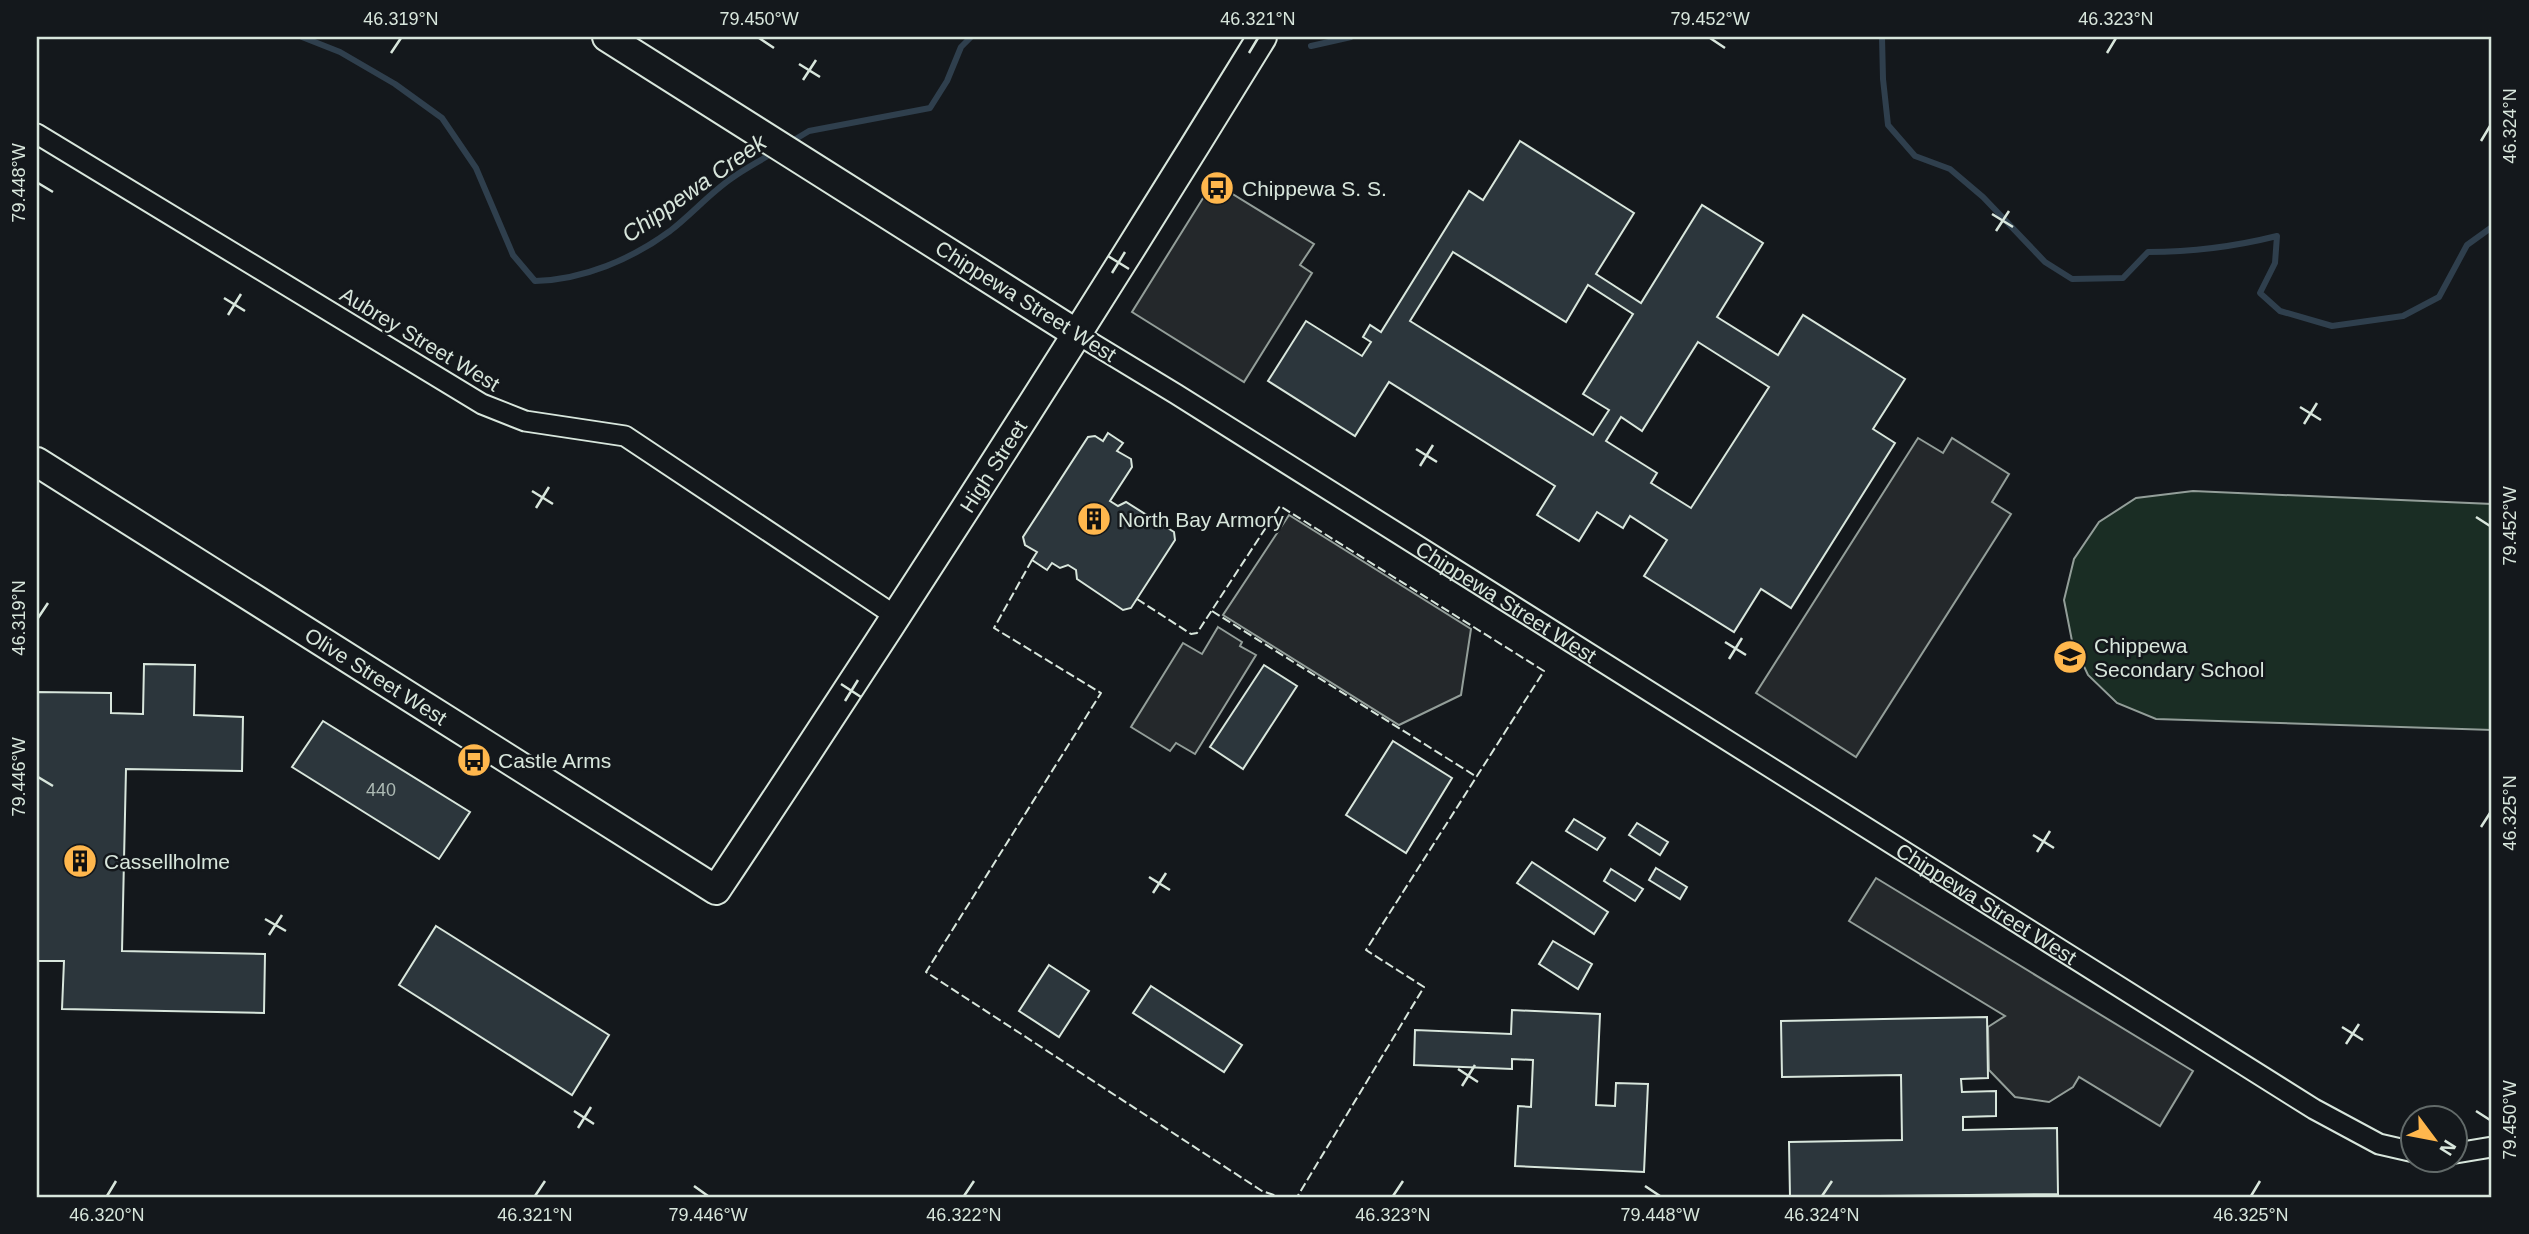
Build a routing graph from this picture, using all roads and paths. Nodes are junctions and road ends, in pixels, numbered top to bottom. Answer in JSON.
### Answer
{"nodes":[{"id":1,"x":607,"y":37,"type":"edge"},
{"id":2,"x":1262,"y":37,"type":"edge"},
{"id":3,"x":37,"y":134,"type":"edge"},
{"id":4,"x":1077,"y":334,"type":"junction"},
{"id":5,"x":37,"y":462,"type":"edge"},
{"id":6,"x":897,"y":617,"type":"junction"},
{"id":7,"x":716,"y":890,"type":"joint"},
{"id":8,"x":2492,"y":1147,"type":"edge"},
{"id":9,"x":2400,"y":1149,"type":"edge"},
{"id":10,"x":2470,"y":1151,"type":"edge"}],
"edges":[{"from":1,"to":4,"type":"street","name":"Chippewa Street West"},
{"from":2,"to":4,"type":"street","name":"High Street"},
{"from":3,"to":6,"type":"street","name":"Aubrey Street West"},
{"from":4,"to":6,"type":"street","name":"High Street"},
{"from":4,"to":9,"type":"street","name":"Chippewa Street West"},
{"from":5,"to":7,"type":"street","name":"Olive Street West"},
{"from":6,"to":7,"type":"street","name":"High Street"},
{"from":8,"to":10,"type":"street"}]}
